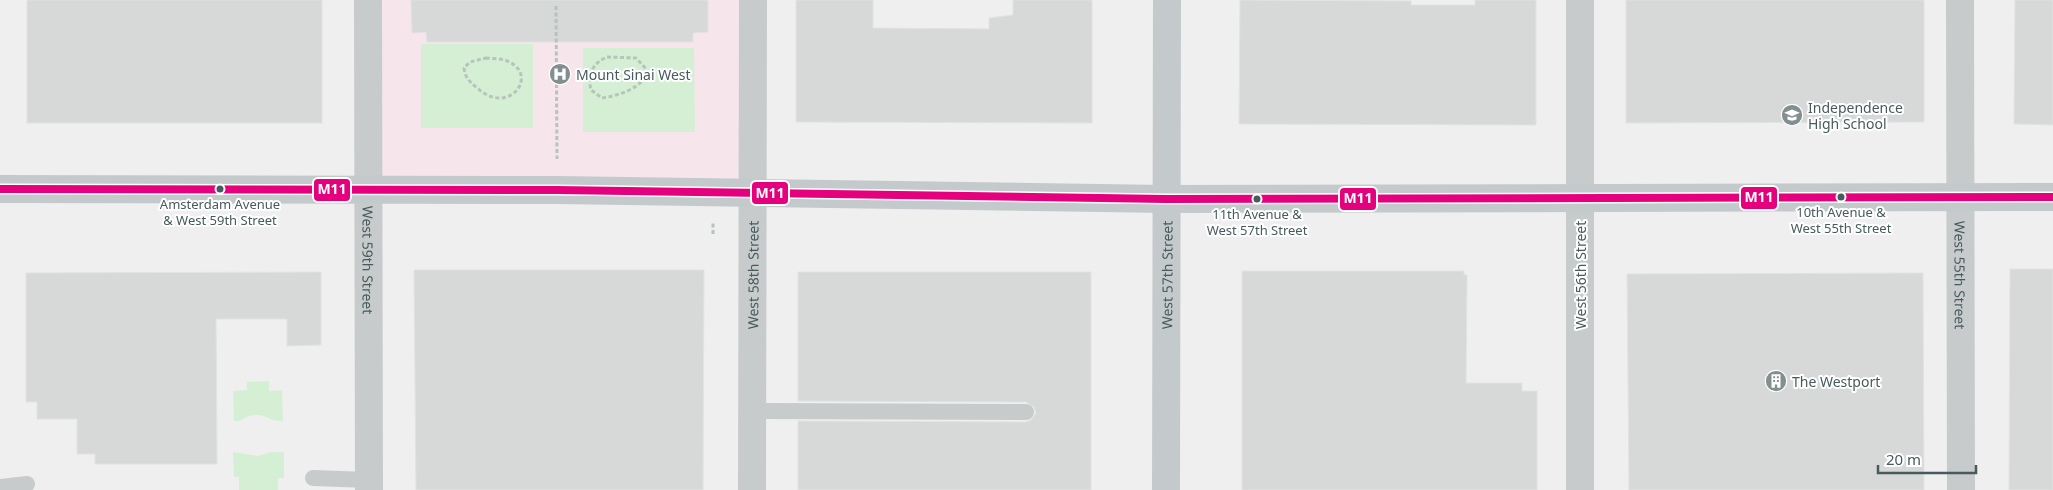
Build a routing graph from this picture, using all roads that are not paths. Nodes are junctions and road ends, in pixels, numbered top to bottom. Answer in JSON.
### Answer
{"nodes":[{"id":1,"x":368,"y":0,"type":"edge"},
{"id":2,"x":752,"y":0,"type":"edge"},
{"id":3,"x":1167,"y":0,"type":"edge"},
{"id":4,"x":1580,"y":0,"type":"edge"},
{"id":5,"x":1960,"y":0,"type":"edge"},
{"id":6,"x":0,"y":189,"type":"edge"},
{"id":7,"x":369,"y":189,"type":"junction"},
{"id":8,"x":752,"y":193,"type":"junction"},
{"id":9,"x":1960,"y":196,"type":"junction"},
{"id":10,"x":2053,"y":197,"type":"edge"},
{"id":11,"x":1166,"y":199,"type":"junction"},
{"id":12,"x":1580,"y":199,"type":"junction"},
{"id":13,"x":752,"y":411,"type":"junction"},
{"id":14,"x":1026,"y":412,"type":"dead end"},
{"id":15,"x":313,"y":478,"type":"dead end"},
{"id":16,"x":27,"y":484,"type":"dead end"},
{"id":17,"x":369,"y":485,"type":"edge"},
{"id":18,"x":0,"y":487,"type":"edge"},
{"id":19,"x":752,"y":490,"type":"edge"},
{"id":20,"x":1166,"y":490,"type":"edge"},
{"id":21,"x":1580,"y":490,"type":"edge"},
{"id":22,"x":1961,"y":490,"type":"edge"}],
"edges":[{"from":1,"to":7,"type":"street","name":"West 59th Street"},
{"from":2,"to":8,"type":"street","name":"West 58th Street"},
{"from":3,"to":11,"type":"main road","name":"West 57th Street"},
{"from":4,"to":12,"type":"street","name":"West 56th Street"},
{"from":5,"to":9,"type":"street","name":"West 55th Street"},
{"from":6,"to":7,"type":"main road"},
{"from":7,"to":8,"type":"main road"},
{"from":7,"to":17,"type":"street","name":"West 59th Street"},
{"from":8,"to":11,"type":"main road"},
{"from":8,"to":13,"type":"street","name":"West 58th Street"},
{"from":9,"to":10,"type":"main road"},
{"from":9,"to":12,"type":"main road"},
{"from":9,"to":22,"type":"street","name":"West 55th Street"},
{"from":11,"to":12,"type":"main road"},
{"from":11,"to":20,"type":"main road","name":"West 57th Street"},
{"from":12,"to":21,"type":"street","name":"West 56th Street"},
{"from":13,"to":14,"type":"lane"},
{"from":13,"to":19,"type":"street","name":"West 58th Street"},
{"from":15,"to":17,"type":"lane"},
{"from":16,"to":18,"type":"lane"}]}
